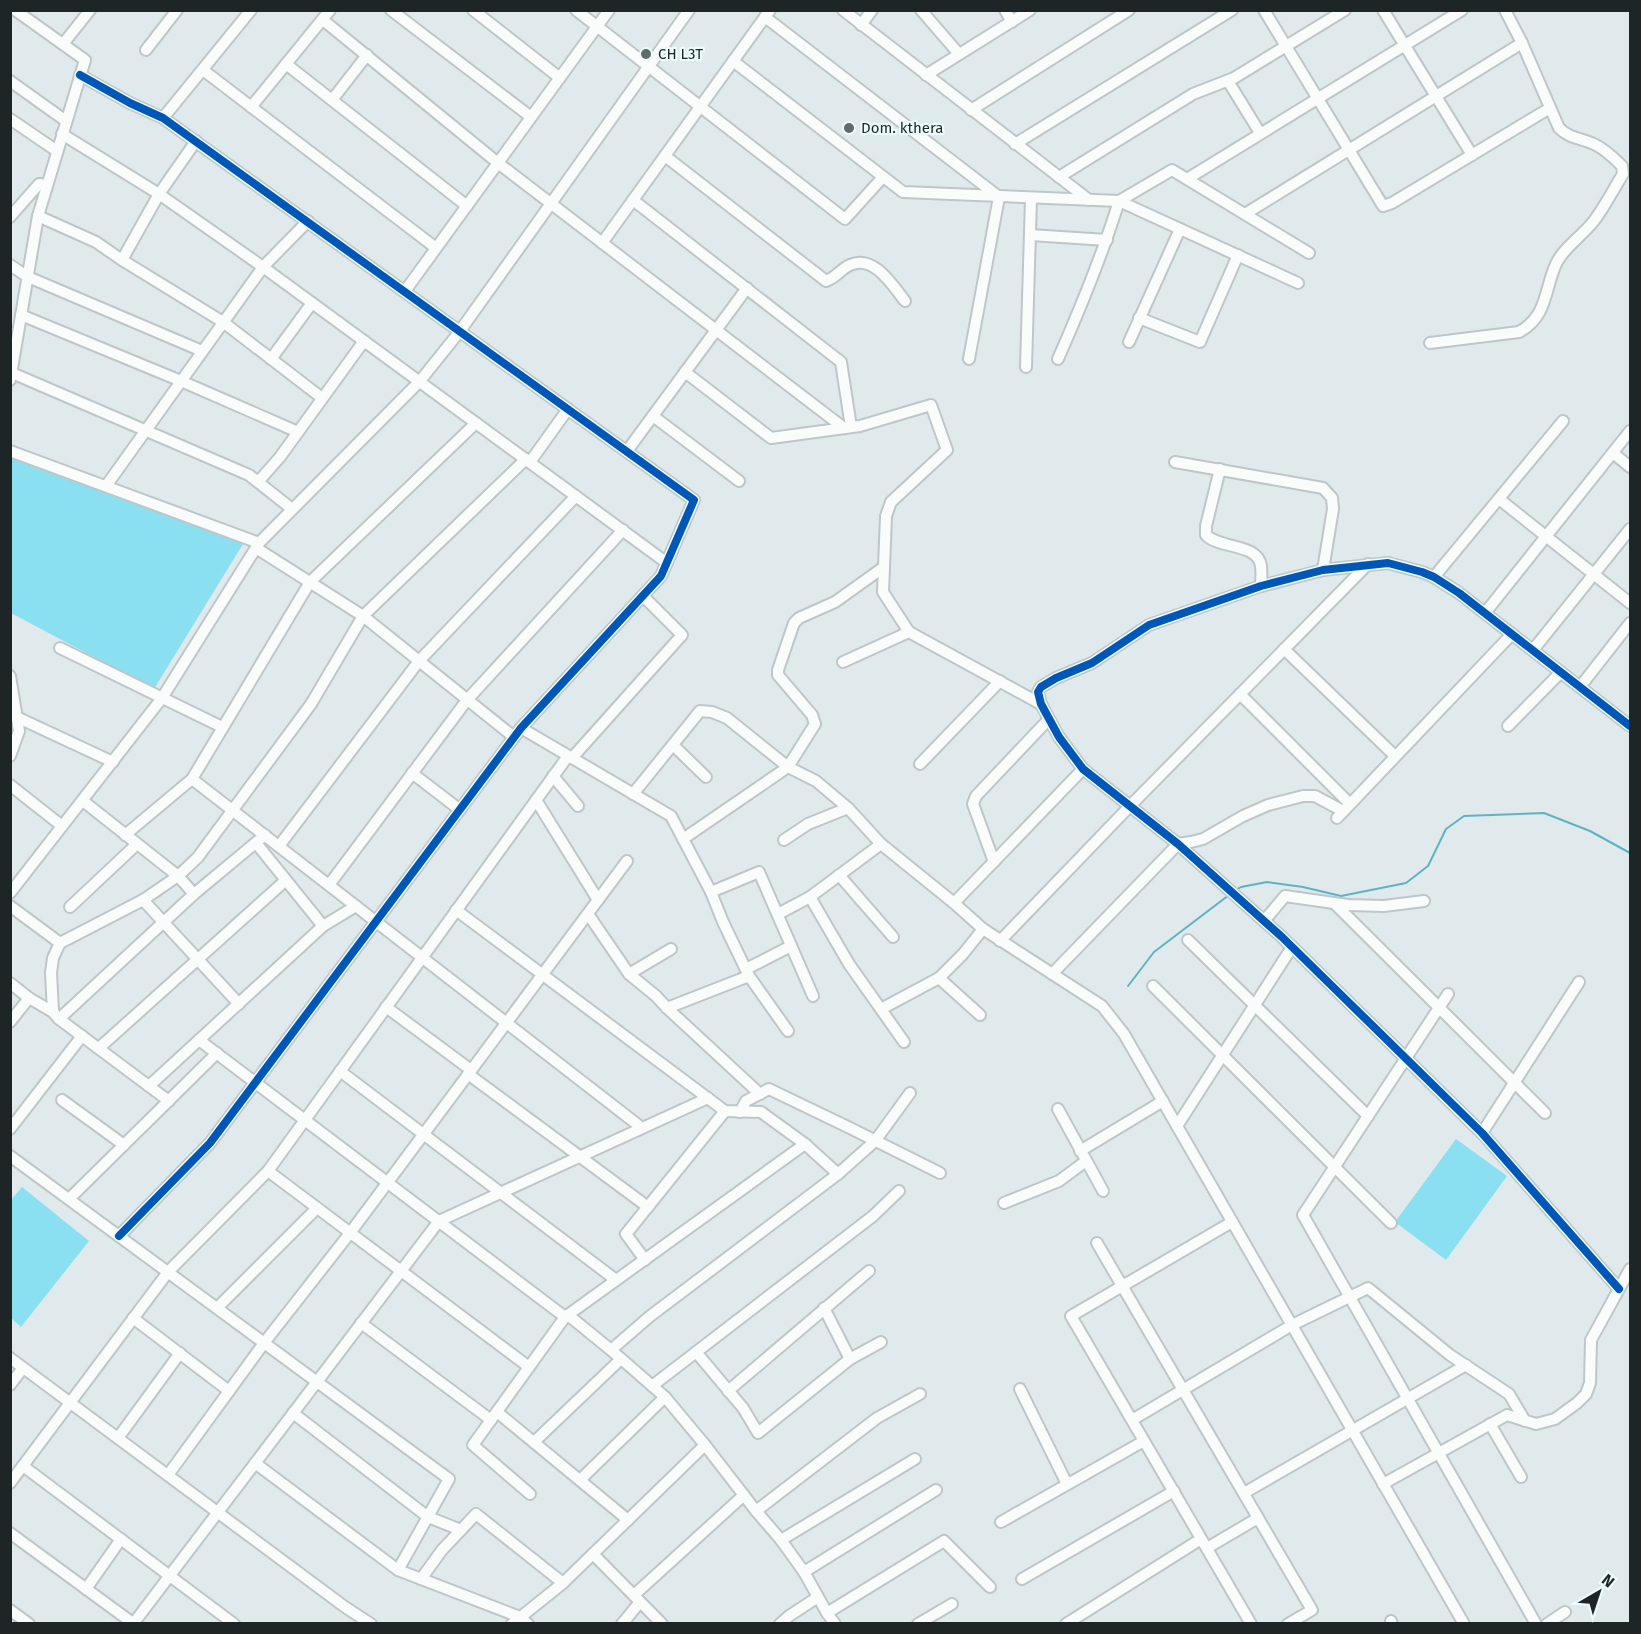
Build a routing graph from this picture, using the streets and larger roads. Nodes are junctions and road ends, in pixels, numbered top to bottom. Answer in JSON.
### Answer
{"nodes":[{"id":1,"x":15,"y":10,"type":"edge"},
{"id":2,"x":90,"y":10,"type":"edge"},
{"id":3,"x":177,"y":10,"type":"edge"},
{"id":4,"x":251,"y":10,"type":"edge"},
{"id":5,"x":392,"y":10,"type":"edge"},
{"id":6,"x":473,"y":10,"type":"edge"},
{"id":7,"x":576,"y":10,"type":"edge"},
{"id":8,"x":609,"y":10,"type":"edge"},
{"id":9,"x":689,"y":10,"type":"edge"},
{"id":10,"x":843,"y":10,"type":"edge"},
{"id":11,"x":872,"y":10,"type":"edge"},
{"id":12,"x":921,"y":10,"type":"edge"},
{"id":13,"x":1005,"y":10,"type":"edge"},
{"id":14,"x":1030,"y":10,"type":"edge"},
{"id":15,"x":1129,"y":10,"type":"edge"},
{"id":16,"x":1232,"y":10,"type":"edge"},
{"id":17,"x":1264,"y":10,"type":"edge"},
{"id":18,"x":1345,"y":10,"type":"edge"},
{"id":19,"x":1383,"y":10,"type":"edge"},
{"id":20,"x":1462,"y":10,"type":"edge"},
{"id":21,"x":1505,"y":10,"type":"edge"},
{"id":22,"x":767,"y":14,"type":"edge"},
{"id":23,"x":327,"y":15,"type":"edge"},
{"id":24,"x":1012,"y":22,"type":"junction"},
{"id":25,"x":861,"y":25,"type":"junction"},
{"id":26,"x":597,"y":27,"type":"junction"},
{"id":27,"x":1522,"y":43,"type":"junction"},
{"id":28,"x":63,"y":44,"type":"junction"},
{"id":29,"x":1404,"y":45,"type":"junction"},
{"id":30,"x":1286,"y":46,"type":"junction"},
{"id":31,"x":146,"y":50,"type":"dead end"},
{"id":32,"x":959,"y":54,"type":"junction"},
{"id":33,"x":367,"y":55,"type":"junction"},
{"id":34,"x":733,"y":61,"type":"junction"},
{"id":35,"x":286,"y":64,"type":"junction"},
{"id":36,"x":649,"y":67,"type":"junction"},
{"id":37,"x":204,"y":70,"type":"junction"},
{"id":38,"x":80,"y":75,"type":"junction"},
{"id":39,"x":926,"y":75,"type":"junction"},
{"id":40,"x":560,"y":78,"type":"junction"},
{"id":41,"x":10,"y":81,"type":"edge"},
{"id":42,"x":1228,"y":81,"type":"junction"},
{"id":43,"x":1436,"y":97,"type":"junction"},
{"id":44,"x":1317,"y":98,"type":"junction"},
{"id":45,"x":332,"y":100,"type":"junction"},
{"id":46,"x":700,"y":106,"type":"junction"},
{"id":47,"x":251,"y":107,"type":"junction"},
{"id":48,"x":1550,"y":108,"type":"junction"},
{"id":49,"x":971,"y":110,"type":"junction"},
{"id":50,"x":531,"y":117,"type":"junction"},
{"id":51,"x":163,"y":118,"type":"junction"},
{"id":52,"x":10,"y":119,"type":"edge"},
{"id":53,"x":66,"y":121,"type":"junction"},
{"id":54,"x":62,"y":134,"type":"junction"},
{"id":55,"x":1260,"y":134,"type":"junction"},
{"id":56,"x":196,"y":141,"type":"junction"},
{"id":57,"x":1016,"y":144,"type":"junction"},
{"id":58,"x":1349,"y":150,"type":"junction"},
{"id":59,"x":57,"y":151,"type":"junction"},
{"id":60,"x":1472,"y":155,"type":"junction"},
{"id":61,"x":665,"y":156,"type":"junction"},
{"id":62,"x":498,"y":163,"type":"junction"},
{"id":63,"x":884,"y":177,"type":"junction"},
{"id":64,"x":1059,"y":177,"type":"junction"},
{"id":65,"x":1187,"y":179,"type":"junction"},
{"id":66,"x":47,"y":185,"type":"junction"},
{"id":67,"x":159,"y":194,"type":"junction"},
{"id":68,"x":999,"y":197,"type":"junction"},
{"id":69,"x":1031,"y":198,"type":"junction"},
{"id":70,"x":633,"y":200,"type":"junction"},
{"id":71,"x":1089,"y":200,"type":"junction"},
{"id":72,"x":1119,"y":201,"type":"junction"},
{"id":73,"x":551,"y":204,"type":"junction"},
{"id":74,"x":466,"y":206,"type":"junction"},
{"id":75,"x":1245,"y":214,"type":"junction"},
{"id":76,"x":38,"y":216,"type":"junction"},
{"id":77,"x":10,"y":218,"type":"edge"},
{"id":78,"x":308,"y":221,"type":"junction"},
{"id":79,"x":1180,"y":229,"type":"junction"},
{"id":80,"x":1030,"y":235,"type":"junction"},
{"id":81,"x":1107,"y":240,"type":"junction"},
{"id":82,"x":602,"y":243,"type":"junction"},
{"id":83,"x":436,"y":248,"type":"junction"},
{"id":84,"x":1310,"y":254,"type":"dead end"},
{"id":85,"x":1238,"y":255,"type":"junction"},
{"id":86,"x":122,"y":260,"type":"junction"},
{"id":87,"x":10,"y":265,"type":"edge"},
{"id":88,"x":263,"y":267,"type":"junction"},
{"id":89,"x":28,"y":277,"type":"junction"},
{"id":90,"x":1298,"y":283,"type":"dead end"},
{"id":91,"x":747,"y":288,"type":"junction"},
{"id":92,"x":405,"y":291,"type":"junction"},
{"id":93,"x":905,"y":301,"type":"dead end"},
{"id":94,"x":312,"y":303,"type":"junction"},
{"id":95,"x":21,"y":315,"type":"junction"},
{"id":96,"x":1139,"y":318,"type":"junction"},
{"id":97,"x":223,"y":322,"type":"junction"},
{"id":98,"x":716,"y":330,"type":"junction"},
{"id":99,"x":460,"y":331,"type":"junction"},
{"id":100,"x":14,"y":333,"type":"edge"},
{"id":101,"x":364,"y":341,"type":"junction"},
{"id":102,"x":1129,"y":342,"type":"dead end"},
{"id":103,"x":1430,"y":343,"type":"dead end"},
{"id":104,"x":202,"y":351,"type":"junction"},
{"id":105,"x":969,"y":358,"type":"dead end"},
{"id":106,"x":271,"y":359,"type":"junction"},
{"id":107,"x":1058,"y":359,"type":"dead end"},
{"id":108,"x":1026,"y":367,"type":"dead end"},
{"id":109,"x":685,"y":372,"type":"junction"},
{"id":110,"x":11,"y":377,"type":"edge"},
{"id":111,"x":181,"y":381,"type":"junction"},
{"id":112,"x":420,"y":381,"type":"junction"},
{"id":113,"x":322,"y":398,"type":"junction"},
{"id":114,"x":568,"y":409,"type":"junction"},
{"id":115,"x":653,"y":416,"type":"junction"},
{"id":116,"x":1563,"y":421,"type":"dead end"},
{"id":117,"x":476,"y":423,"type":"junction"},
{"id":118,"x":847,"y":427,"type":"junction"},
{"id":119,"x":146,"y":431,"type":"junction"},
{"id":120,"x":298,"y":432,"type":"junction"},
{"id":121,"x":1630,"y":432,"type":"edge"},
{"id":122,"x":10,"y":451,"type":"edge"},
{"id":123,"x":627,"y":451,"type":"junction"},
{"id":124,"x":1613,"y":453,"type":"junction"},
{"id":125,"x":528,"y":460,"type":"junction"},
{"id":126,"x":1175,"y":462,"type":"dead end"},
{"id":127,"x":1630,"y":467,"type":"edge"},
{"id":128,"x":1220,"y":469,"type":"junction"},
{"id":129,"x":739,"y":481,"type":"dead end"},
{"id":130,"x":258,"y":482,"type":"junction"},
{"id":131,"x":106,"y":486,"type":"junction"},
{"id":132,"x":576,"y":496,"type":"junction"},
{"id":133,"x":1499,"y":499,"type":"junction"},
{"id":134,"x":292,"y":509,"type":"junction"},
{"id":135,"x":1630,"y":529,"type":"edge"},
{"id":136,"x":623,"y":530,"type":"junction"},
{"id":137,"x":1546,"y":536,"type":"junction"},
{"id":138,"x":257,"y":545,"type":"junction"},
{"id":139,"x":667,"y":563,"type":"junction"},
{"id":140,"x":1368,"y":564,"type":"junction"},
{"id":141,"x":884,"y":567,"type":"junction"},
{"id":142,"x":1323,"y":570,"type":"junction"},
{"id":143,"x":1594,"y":574,"type":"junction"},
{"id":144,"x":1434,"y":577,"type":"junction"},
{"id":145,"x":310,"y":582,"type":"junction"},
{"id":146,"x":1261,"y":586,"type":"junction"},
{"id":147,"x":643,"y":596,"type":"junction"},
{"id":148,"x":1630,"y":603,"type":"edge"},
{"id":149,"x":1485,"y":613,"type":"junction"},
{"id":150,"x":363,"y":616,"type":"junction"},
{"id":151,"x":1630,"y":624,"type":"edge"},
{"id":152,"x":909,"y":632,"type":"junction"},
{"id":153,"x":1512,"y":634,"type":"junction"},
{"id":154,"x":60,"y":648,"type":"dead end"},
{"id":155,"x":1284,"y":649,"type":"junction"},
{"id":156,"x":1533,"y":650,"type":"junction"},
{"id":157,"x":419,"y":661,"type":"junction"},
{"id":158,"x":843,"y":662,"type":"dead end"},
{"id":159,"x":1561,"y":672,"type":"junction"},
{"id":160,"x":10,"y":676,"type":"edge"},
{"id":161,"x":1000,"y":681,"type":"junction"},
{"id":162,"x":1580,"y":687,"type":"junction"},
{"id":163,"x":1240,"y":694,"type":"junction"},
{"id":164,"x":162,"y":698,"type":"junction"},
{"id":165,"x":467,"y":700,"type":"junction"},
{"id":166,"x":1041,"y":704,"type":"junction"},
{"id":167,"x":14,"y":715,"type":"edge"},
{"id":168,"x":1049,"y":719,"type":"junction"},
{"id":169,"x":1630,"y":724,"type":"edge"},
{"id":170,"x":1508,"y":726,"type":"dead end"},
{"id":171,"x":222,"y":727,"type":"junction"},
{"id":172,"x":517,"y":733,"type":"junction"},
{"id":173,"x":673,"y":745,"type":"junction"},
{"id":174,"x":11,"y":753,"type":"edge"},
{"id":175,"x":1395,"y":756,"type":"junction"},
{"id":176,"x":570,"y":757,"type":"junction"},
{"id":177,"x":113,"y":762,"type":"junction"},
{"id":178,"x":920,"y":764,"type":"dead end"},
{"id":179,"x":788,"y":767,"type":"junction"},
{"id":180,"x":1083,"y":769,"type":"junction"},
{"id":181,"x":412,"y":773,"type":"junction"},
{"id":182,"x":553,"y":776,"type":"junction"},
{"id":183,"x":706,"y":777,"type":"dead end"},
{"id":184,"x":192,"y":779,"type":"junction"},
{"id":185,"x":10,"y":785,"type":"edge"},
{"id":186,"x":633,"y":794,"type":"junction"},
{"id":187,"x":536,"y":800,"type":"junction"},
{"id":188,"x":82,"y":801,"type":"junction"},
{"id":189,"x":578,"y":806,"type":"dead end"},
{"id":190,"x":1130,"y":806,"type":"junction"},
{"id":191,"x":848,"y":808,"type":"junction"},
{"id":192,"x":460,"y":810,"type":"junction"},
{"id":193,"x":233,"y":811,"type":"junction"},
{"id":194,"x":1343,"y":811,"type":"junction"},
{"id":195,"x":62,"y":826,"type":"junction"},
{"id":196,"x":125,"y":835,"type":"junction"},
{"id":197,"x":265,"y":836,"type":"junction"},
{"id":198,"x":683,"y":839,"type":"junction"},
{"id":199,"x":784,"y":840,"type":"dead end"},
{"id":200,"x":256,"y":843,"type":"junction"},
{"id":201,"x":137,"y":844,"type":"junction"},
{"id":202,"x":881,"y":844,"type":"junction"},
{"id":203,"x":1178,"y":844,"type":"junction"},
{"id":204,"x":279,"y":846,"type":"junction"},
{"id":205,"x":627,"y":861,"type":"dead end"},
{"id":206,"x":994,"y":862,"type":"junction"},
{"id":207,"x":839,"y":875,"type":"junction"},
{"id":208,"x":178,"y":876,"type":"junction"},
{"id":209,"x":286,"y":880,"type":"junction"},
{"id":210,"x":329,"y":885,"type":"junction"},
{"id":211,"x":711,"y":892,"type":"junction"},
{"id":212,"x":10,"y":893,"type":"edge"},
{"id":213,"x":194,"y":894,"type":"junction"},
{"id":214,"x":810,"y":897,"type":"junction"},
{"id":215,"x":143,"y":900,"type":"junction"},
{"id":216,"x":598,"y":900,"type":"junction"},
{"id":217,"x":1424,"y":901,"type":"dead end"},
{"id":218,"x":954,"y":903,"type":"junction"},
{"id":219,"x":1335,"y":904,"type":"junction"},
{"id":220,"x":10,"y":906,"type":"edge"},
{"id":221,"x":356,"y":906,"type":"junction"},
{"id":222,"x":70,"y":907,"type":"dead end"},
{"id":223,"x":456,"y":910,"type":"junction"},
{"id":224,"x":588,"y":914,"type":"junction"},
{"id":225,"x":778,"y":914,"type":"junction"},
{"id":226,"x":1264,"y":921,"type":"junction"},
{"id":227,"x":163,"y":922,"type":"junction"},
{"id":228,"x":376,"y":922,"type":"junction"},
{"id":229,"x":323,"y":927,"type":"junction"},
{"id":230,"x":983,"y":929,"type":"junction"},
{"id":231,"x":893,"y":937,"type":"dead end"},
{"id":232,"x":1188,"y":940,"type":"dead end"},
{"id":233,"x":1000,"y":941,"type":"junction"},
{"id":234,"x":60,"y":943,"type":"junction"},
{"id":235,"x":791,"y":946,"type":"junction"},
{"id":236,"x":1292,"y":947,"type":"junction"},
{"id":237,"x":671,"y":949,"type":"dead end"},
{"id":238,"x":422,"y":957,"type":"junction"},
{"id":239,"x":198,"y":959,"type":"junction"},
{"id":240,"x":747,"y":972,"type":"junction"},
{"id":241,"x":629,"y":974,"type":"junction"},
{"id":242,"x":1052,"y":974,"type":"junction"},
{"id":243,"x":542,"y":975,"type":"junction"},
{"id":244,"x":939,"y":978,"type":"junction"},
{"id":245,"x":1579,"y":982,"type":"dead end"},
{"id":246,"x":10,"y":983,"type":"edge"},
{"id":247,"x":1153,"y":986,"type":"dead end"},
{"id":248,"x":1448,"y":994,"type":"dead end"},
{"id":249,"x":813,"y":996,"type":"dead end"},
{"id":250,"x":29,"y":998,"type":"junction"},
{"id":251,"x":239,"y":1004,"type":"junction"},
{"id":252,"x":1255,"y":1005,"type":"junction"},
{"id":253,"x":386,"y":1007,"type":"junction"},
{"id":254,"x":667,"y":1008,"type":"junction"},
{"id":255,"x":1439,"y":1008,"type":"junction"},
{"id":256,"x":881,"y":1010,"type":"junction"},
{"id":257,"x":980,"y":1015,"type":"dead end"},
{"id":258,"x":56,"y":1016,"type":"junction"},
{"id":259,"x":10,"y":1022,"type":"edge"},
{"id":260,"x":506,"y":1023,"type":"junction"},
{"id":261,"x":788,"y":1031,"type":"dead end"},
{"id":262,"x":82,"y":1036,"type":"junction"},
{"id":263,"x":200,"y":1040,"type":"junction"},
{"id":264,"x":904,"y":1042,"type":"dead end"},
{"id":265,"x":99,"y":1048,"type":"junction"},
{"id":266,"x":217,"y":1053,"type":"junction"},
{"id":267,"x":1222,"y":1055,"type":"junction"},
{"id":268,"x":1406,"y":1058,"type":"junction"},
{"id":269,"x":340,"y":1071,"type":"junction"},
{"id":270,"x":470,"y":1072,"type":"junction"},
{"id":271,"x":255,"y":1083,"type":"junction"},
{"id":272,"x":1514,"y":1083,"type":"junction"},
{"id":273,"x":149,"y":1086,"type":"junction"},
{"id":274,"x":910,"y":1093,"type":"dead end"},
{"id":275,"x":760,"y":1094,"type":"junction"},
{"id":276,"x":708,"y":1098,"type":"junction"},
{"id":277,"x":62,"y":1100,"type":"dead end"},
{"id":278,"x":169,"y":1101,"type":"junction"},
{"id":279,"x":1162,"y":1101,"type":"junction"},
{"id":280,"x":1058,"y":1109,"type":"dead end"},
{"id":281,"x":725,"y":1111,"type":"junction"},
{"id":282,"x":740,"y":1112,"type":"junction"},
{"id":283,"x":1545,"y":1113,"type":"dead end"},
{"id":284,"x":1368,"y":1116,"type":"junction"},
{"id":285,"x":305,"y":1120,"type":"junction"},
{"id":286,"x":1177,"y":1126,"type":"junction"},
{"id":287,"x":642,"y":1128,"type":"junction"},
{"id":288,"x":10,"y":1129,"type":"edge"},
{"id":289,"x":1482,"y":1133,"type":"junction"},
{"id":290,"x":424,"y":1134,"type":"junction"},
{"id":291,"x":874,"y":1141,"type":"junction"},
{"id":292,"x":805,"y":1144,"type":"junction"},
{"id":293,"x":124,"y":1145,"type":"junction"},
{"id":294,"x":1080,"y":1151,"type":"junction"},
{"id":295,"x":10,"y":1156,"type":"edge"},
{"id":296,"x":580,"y":1156,"type":"junction"},
{"id":297,"x":1086,"y":1161,"type":"junction"},
{"id":298,"x":1335,"y":1167,"type":"junction"},
{"id":299,"x":268,"y":1171,"type":"junction"},
{"id":300,"x":940,"y":1173,"type":"dead end"},
{"id":301,"x":838,"y":1174,"type":"junction"},
{"id":302,"x":387,"y":1183,"type":"junction"},
{"id":303,"x":899,"y":1191,"type":"dead end"},
{"id":304,"x":1103,"y":1191,"type":"dead end"},
{"id":305,"x":501,"y":1192,"type":"junction"},
{"id":306,"x":69,"y":1199,"type":"junction"},
{"id":307,"x":1004,"y":1203,"type":"dead end"},
{"id":308,"x":648,"y":1207,"type":"junction"},
{"id":309,"x":317,"y":1208,"type":"junction"},
{"id":310,"x":439,"y":1221,"type":"junction"},
{"id":311,"x":1232,"y":1222,"type":"junction"},
{"id":312,"x":1391,"y":1222,"type":"dead end"},
{"id":313,"x":350,"y":1233,"type":"junction"},
{"id":314,"x":119,"y":1236,"type":"junction"},
{"id":315,"x":1097,"y":1243,"type":"dead end"},
{"id":316,"x":645,"y":1260,"type":"junction"},
{"id":317,"x":1630,"y":1269,"type":"edge"},
{"id":318,"x":869,"y":1270,"type":"dead end"},
{"id":319,"x":401,"y":1271,"type":"junction"},
{"id":320,"x":168,"y":1272,"type":"junction"},
{"id":321,"x":616,"y":1280,"type":"junction"},
{"id":322,"x":1123,"y":1286,"type":"junction"},
{"id":323,"x":1619,"y":1289,"type":"junction"},
{"id":324,"x":1350,"y":1297,"type":"junction"},
{"id":325,"x":217,"y":1308,"type":"junction"},
{"id":326,"x":824,"y":1308,"type":"junction"},
{"id":327,"x":566,"y":1316,"type":"junction"},
{"id":328,"x":134,"y":1318,"type":"junction"},
{"id":329,"x":362,"y":1323,"type":"junction"},
{"id":330,"x":1292,"y":1325,"type":"junction"},
{"id":331,"x":881,"y":1342,"type":"dead end"},
{"id":332,"x":264,"y":1343,"type":"junction"},
{"id":333,"x":611,"y":1350,"type":"junction"},
{"id":334,"x":696,"y":1352,"type":"junction"},
{"id":335,"x":180,"y":1353,"type":"junction"},
{"id":336,"x":10,"y":1358,"type":"edge"},
{"id":337,"x":621,"y":1359,"type":"junction"},
{"id":338,"x":850,"y":1359,"type":"junction"},
{"id":339,"x":1466,"y":1365,"type":"junction"},
{"id":340,"x":529,"y":1367,"type":"junction"},
{"id":341,"x":23,"y":1368,"type":"junction"},
{"id":342,"x":317,"y":1382,"type":"junction"},
{"id":343,"x":10,"y":1385,"type":"edge"},
{"id":344,"x":652,"y":1386,"type":"junction"},
{"id":345,"x":1020,"y":1389,"type":"dead end"},
{"id":346,"x":1183,"y":1389,"type":"junction"},
{"id":347,"x":230,"y":1390,"type":"junction"},
{"id":348,"x":728,"y":1390,"type":"junction"},
{"id":349,"x":920,"y":1394,"type":"dead end"},
{"id":350,"x":664,"y":1397,"type":"junction"},
{"id":351,"x":1408,"y":1399,"type":"junction"},
{"id":352,"x":70,"y":1403,"type":"junction"},
{"id":353,"x":293,"y":1413,"type":"junction"},
{"id":354,"x":494,"y":1416,"type":"junction"},
{"id":355,"x":1132,"y":1420,"type":"junction"},
{"id":356,"x":1525,"y":1421,"type":"junction"},
{"id":357,"x":1490,"y":1424,"type":"junction"},
{"id":358,"x":1353,"y":1430,"type":"junction"},
{"id":359,"x":118,"y":1438,"type":"junction"},
{"id":360,"x":1144,"y":1441,"type":"junction"},
{"id":361,"x":534,"y":1442,"type":"junction"},
{"id":362,"x":705,"y":1445,"type":"junction"},
{"id":363,"x":1439,"y":1453,"type":"junction"},
{"id":364,"x":915,"y":1459,"type":"dead end"},
{"id":365,"x":255,"y":1463,"type":"junction"},
{"id":366,"x":23,"y":1466,"type":"junction"},
{"id":367,"x":168,"y":1475,"type":"junction"},
{"id":368,"x":1521,"y":1477,"type":"dead end"},
{"id":369,"x":580,"y":1480,"type":"junction"},
{"id":370,"x":10,"y":1483,"type":"edge"},
{"id":371,"x":1067,"y":1484,"type":"junction"},
{"id":372,"x":1383,"y":1484,"type":"junction"},
{"id":373,"x":936,"y":1490,"type":"dead end"},
{"id":374,"x":1174,"y":1491,"type":"junction"},
{"id":375,"x":1244,"y":1493,"type":"junction"},
{"id":376,"x":530,"y":1494,"type":"dead end"},
{"id":377,"x":744,"y":1495,"type":"junction"},
{"id":378,"x":756,"y":1511,"type":"junction"},
{"id":379,"x":218,"y":1512,"type":"junction"},
{"id":380,"x":428,"y":1517,"type":"junction"},
{"id":381,"x":1258,"y":1518,"type":"junction"},
{"id":382,"x":628,"y":1520,"type":"junction"},
{"id":383,"x":1001,"y":1521,"type":"dead end"},
{"id":384,"x":461,"y":1530,"type":"junction"},
{"id":385,"x":10,"y":1533,"type":"edge"},
{"id":386,"x":121,"y":1539,"type":"junction"},
{"id":387,"x":781,"y":1540,"type":"junction"},
{"id":388,"x":1204,"y":1543,"type":"junction"},
{"id":389,"x":593,"y":1554,"type":"junction"},
{"id":390,"x":398,"y":1570,"type":"junction"},
{"id":391,"x":804,"y":1572,"type":"junction"},
{"id":392,"x":170,"y":1575,"type":"junction"},
{"id":393,"x":1022,"y":1579,"type":"dead end"},
{"id":394,"x":422,"y":1580,"type":"junction"},
{"id":395,"x":563,"y":1583,"type":"junction"},
{"id":396,"x":990,"y":1587,"type":"dead end"},
{"id":397,"x":86,"y":1589,"type":"junction"},
{"id":398,"x":818,"y":1597,"type":"junction"},
{"id":399,"x":637,"y":1598,"type":"junction"},
{"id":400,"x":951,"y":1604,"type":"dead end"},
{"id":401,"x":10,"y":1610,"type":"edge"},
{"id":402,"x":1565,"y":1612,"type":"dead end"},
{"id":403,"x":827,"y":1613,"type":"junction"},
{"id":404,"x":520,"y":1621,"type":"edge"},
{"id":405,"x":29,"y":1623,"type":"edge"},
{"id":406,"x":133,"y":1623,"type":"edge"},
{"id":407,"x":234,"y":1623,"type":"edge"},
{"id":408,"x":371,"y":1623,"type":"edge"},
{"id":409,"x":622,"y":1623,"type":"edge"},
{"id":410,"x":662,"y":1623,"type":"edge"},
{"id":411,"x":780,"y":1623,"type":"edge"},
{"id":412,"x":835,"y":1623,"type":"edge"},
{"id":413,"x":918,"y":1623,"type":"edge"},
{"id":414,"x":1066,"y":1623,"type":"edge"},
{"id":415,"x":1251,"y":1623,"type":"edge"},
{"id":416,"x":1288,"y":1623,"type":"edge"},
{"id":417,"x":1464,"y":1623,"type":"edge"},
{"id":418,"x":1536,"y":1623,"type":"edge"},
{"id":419,"x":1547,"y":1623,"type":"edge"}],
"edges":[{"from":1,"to":28,"type":"street"},
{"from":2,"to":28,"type":"street"},
{"from":3,"to":31,"type":"street"},
{"from":4,"to":37,"type":"street"},
{"from":5,"to":50,"type":"street"},
{"from":6,"to":40,"type":"street"},
{"from":7,"to":26,"type":"street"},
{"from":8,"to":26,"type":"street"},
{"from":9,"to":36,"type":"street"},
{"from":10,"to":25,"type":"street"},
{"from":11,"to":25,"type":"street"},
{"from":12,"to":32,"type":"street"},
{"from":13,"to":24,"type":"street"},
{"from":14,"to":24,"type":"street"},
{"from":15,"to":49,"type":"street"},
{"from":16,"to":57,"type":"street"},
{"from":17,"to":30,"type":"street"},
{"from":18,"to":30,"type":"street"},
{"from":19,"to":29,"type":"street"},
{"from":20,"to":29,"type":"street"},
{"from":21,"to":27,"type":"street"},
{"from":22,"to":34,"type":"street"},
{"from":22,"to":68,"type":"street"},
{"from":23,"to":33,"type":"street"},
{"from":23,"to":35,"type":"street"},
{"from":24,"to":32,"type":"street"},
{"from":25,"to":39,"type":"street"},
{"from":26,"to":36,"type":"street"},
{"from":26,"to":40,"type":"street"},
{"from":27,"to":43,"type":"street"},
{"from":27,"to":48,"type":"street"},
{"from":28,"to":38,"type":"street"},
{"from":29,"to":43,"type":"street"},
{"from":29,"to":44,"type":"street"},
{"from":30,"to":42,"type":"street"},
{"from":30,"to":44,"type":"street"},
{"from":32,"to":39,"type":"street"},
{"from":33,"to":45,"type":"street"},
{"from":33,"to":62,"type":"street"},
{"from":34,"to":46,"type":"street"},
{"from":34,"to":63,"type":"street"},
{"from":35,"to":45,"type":"street"},
{"from":35,"to":47,"type":"street"},
{"from":36,"to":46,"type":"street"},
{"from":36,"to":73,"type":"street"},
{"from":37,"to":47,"type":"street"},
{"from":37,"to":51,"type":"street"},
{"from":38,"to":51,"type":"street"},
{"from":38,"to":53,"type":"street"},
{"from":39,"to":49,"type":"street"},
{"from":40,"to":50,"type":"street"},
{"from":41,"to":53,"type":"street"},
{"from":42,"to":55,"type":"street"},
{"from":42,"to":64,"type":"street"},
{"from":43,"to":58,"type":"street"},
{"from":43,"to":60,"type":"street"},
{"from":44,"to":55,"type":"street"},
{"from":44,"to":58,"type":"street"},
{"from":45,"to":74,"type":"street"},
{"from":46,"to":61,"type":"street"},
{"from":46,"to":63,"type":"street"},
{"from":47,"to":83,"type":"street"},
{"from":48,"to":60,"type":"street"},
{"from":48,"to":103,"type":"street"},
{"from":49,"to":57,"type":"street"},
{"from":50,"to":62,"type":"street"},
{"from":51,"to":56,"type":"street"},
{"from":52,"to":59,"type":"street"},
{"from":53,"to":54,"type":"street"},
{"from":54,"to":59,"type":"street"},
{"from":54,"to":67,"type":"street"},
{"from":55,"to":65,"type":"street"},
{"from":56,"to":67,"type":"street"},
{"from":56,"to":78,"type":"street"},
{"from":57,"to":64,"type":"street"},
{"from":58,"to":60,"type":"street"},
{"from":58,"to":75,"type":"street"},
{"from":59,"to":66,"type":"street"},
{"from":61,"to":70,"type":"street"},
{"from":61,"to":93,"type":"street"},
{"from":62,"to":73,"type":"street"},
{"from":62,"to":74,"type":"street"},
{"from":63,"to":68,"type":"street"},
{"from":64,"to":71,"type":"street"},
{"from":65,"to":72,"type":"street"},
{"from":65,"to":75,"type":"street"},
{"from":66,"to":76,"type":"street"},
{"from":66,"to":77,"type":"street"},
{"from":67,"to":86,"type":"street"},
{"from":67,"to":88,"type":"street"},
{"from":68,"to":69,"type":"street"},
{"from":68,"to":105,"type":"street"},
{"from":69,"to":71,"type":"street"},
{"from":69,"to":80,"type":"street"},
{"from":70,"to":82,"type":"street"},
{"from":70,"to":91,"type":"street"},
{"from":71,"to":72,"type":"street"},
{"from":72,"to":79,"type":"street"},
{"from":72,"to":81,"type":"street"},
{"from":73,"to":82,"type":"street"},
{"from":73,"to":99,"type":"street"},
{"from":74,"to":83,"type":"street"},
{"from":75,"to":84,"type":"street"},
{"from":76,"to":86,"type":"street"},
{"from":76,"to":89,"type":"street"},
{"from":78,"to":88,"type":"street"},
{"from":78,"to":92,"type":"street"},
{"from":79,"to":85,"type":"street"},
{"from":79,"to":96,"type":"street"},
{"from":80,"to":81,"type":"street"},
{"from":80,"to":108,"type":"street"},
{"from":81,"to":107,"type":"street"},
{"from":82,"to":98,"type":"street"},
{"from":83,"to":92,"type":"street"},
{"from":85,"to":90,"type":"street"},
{"from":85,"to":96,"type":"street"},
{"from":86,"to":97,"type":"street"},
{"from":87,"to":89,"type":"street"},
{"from":88,"to":94,"type":"street"},
{"from":88,"to":97,"type":"street"},
{"from":89,"to":95,"type":"street"},
{"from":89,"to":104,"type":"street"},
{"from":91,"to":98,"type":"street"},
{"from":91,"to":118,"type":"street"},
{"from":92,"to":99,"type":"street"},
{"from":94,"to":101,"type":"street"},
{"from":94,"to":106,"type":"street"},
{"from":95,"to":100,"type":"street"},
{"from":95,"to":111,"type":"street"},
{"from":96,"to":102,"type":"street"},
{"from":97,"to":104,"type":"street"},
{"from":97,"to":106,"type":"street"},
{"from":98,"to":109,"type":"street"},
{"from":98,"to":118,"type":"street"},
{"from":99,"to":112,"type":"street"},
{"from":99,"to":114,"type":"street"},
{"from":100,"to":110,"type":"street"},
{"from":101,"to":112,"type":"street"},
{"from":101,"to":113,"type":"street"},
{"from":104,"to":111,"type":"street"},
{"from":106,"to":113,"type":"street"},
{"from":109,"to":115,"type":"street"},
{"from":109,"to":118,"type":"street"},
{"from":110,"to":119,"type":"street"},
{"from":111,"to":119,"type":"street"},
{"from":111,"to":120,"type":"street"},
{"from":112,"to":117,"type":"street"},
{"from":112,"to":134,"type":"street"},
{"from":113,"to":120,"type":"street"},
{"from":114,"to":123,"type":"street"},
{"from":114,"to":125,"type":"street"},
{"from":115,"to":123,"type":"street"},
{"from":115,"to":129,"type":"street"},
{"from":116,"to":133,"type":"street"},
{"from":117,"to":125,"type":"street"},
{"from":117,"to":145,"type":"street"},
{"from":118,"to":141,"type":"street"},
{"from":119,"to":130,"type":"street"},
{"from":119,"to":131,"type":"street"},
{"from":120,"to":130,"type":"street"},
{"from":121,"to":124,"type":"street"},
{"from":122,"to":131,"type":"street"},
{"from":123,"to":139,"type":"street"},
{"from":124,"to":127,"type":"street"},
{"from":124,"to":137,"type":"street"},
{"from":125,"to":132,"type":"street"},
{"from":125,"to":150,"type":"street"},
{"from":126,"to":128,"type":"street"},
{"from":128,"to":142,"type":"street"},
{"from":128,"to":146,"type":"street"},
{"from":130,"to":134,"type":"street"},
{"from":131,"to":138,"type":"street"},
{"from":132,"to":136,"type":"street"},
{"from":132,"to":157,"type":"street"},
{"from":133,"to":137,"type":"street"},
{"from":133,"to":144,"type":"street"},
{"from":134,"to":138,"type":"street"},
{"from":135,"to":143,"type":"street"},
{"from":136,"to":139,"type":"street"},
{"from":136,"to":165,"type":"street"},
{"from":137,"to":143,"type":"street"},
{"from":137,"to":149,"type":"street"},
{"from":138,"to":145,"type":"street"},
{"from":138,"to":164,"type":"street"},
{"from":139,"to":147,"type":"street"},
{"from":140,"to":142,"type":"street"},
{"from":140,"to":144,"type":"street"},
{"from":140,"to":155,"type":"street"},
{"from":141,"to":152,"type":"street"},
{"from":141,"to":179,"type":"street"},
{"from":142,"to":146,"type":"street"},
{"from":143,"to":148,"type":"street"},
{"from":143,"to":156,"type":"street"},
{"from":144,"to":149,"type":"street"},
{"from":145,"to":150,"type":"street"},
{"from":145,"to":171,"type":"street"},
{"from":146,"to":166,"type":"street"},
{"from":147,"to":172,"type":"street"},
{"from":147,"to":176,"type":"street"},
{"from":149,"to":153,"type":"street"},
{"from":150,"to":157,"type":"street"},
{"from":150,"to":193,"type":"street"},
{"from":151,"to":162,"type":"street"},
{"from":152,"to":158,"type":"street"},
{"from":152,"to":161,"type":"street"},
{"from":153,"to":156,"type":"street"},
{"from":153,"to":175,"type":"street"},
{"from":154,"to":164,"type":"street"},
{"from":155,"to":163,"type":"street"},
{"from":155,"to":175,"type":"street"},
{"from":156,"to":159,"type":"street"},
{"from":157,"to":165,"type":"street"},
{"from":157,"to":204,"type":"street"},
{"from":159,"to":162,"type":"street"},
{"from":159,"to":170,"type":"street"},
{"from":160,"to":167,"type":"street"},
{"from":161,"to":166,"type":"street"},
{"from":161,"to":178,"type":"street"},
{"from":162,"to":169,"type":"street"},
{"from":163,"to":190,"type":"street"},
{"from":163,"to":194,"type":"street"},
{"from":164,"to":171,"type":"street"},
{"from":164,"to":177,"type":"street"},
{"from":165,"to":172,"type":"street"},
{"from":165,"to":181,"type":"street"},
{"from":166,"to":168,"type":"street"},
{"from":167,"to":174,"type":"street"},
{"from":167,"to":177,"type":"street"},
{"from":168,"to":180,"type":"street"},
{"from":168,"to":206,"type":"street"},
{"from":171,"to":184,"type":"street"},
{"from":172,"to":176,"type":"street"},
{"from":172,"to":192,"type":"street"},
{"from":173,"to":179,"type":"street"},
{"from":173,"to":183,"type":"street"},
{"from":173,"to":186,"type":"street"},
{"from":175,"to":194,"type":"street"},
{"from":176,"to":182,"type":"street"},
{"from":176,"to":186,"type":"street"},
{"from":177,"to":188,"type":"street"},
{"from":179,"to":191,"type":"street"},
{"from":179,"to":198,"type":"street"},
{"from":180,"to":190,"type":"street"},
{"from":180,"to":206,"type":"street"},
{"from":181,"to":192,"type":"street"},
{"from":181,"to":210,"type":"street"},
{"from":182,"to":187,"type":"street"},
{"from":182,"to":189,"type":"street"},
{"from":184,"to":193,"type":"street"},
{"from":184,"to":196,"type":"street"},
{"from":185,"to":195,"type":"street"},
{"from":186,"to":198,"type":"street"},
{"from":187,"to":216,"type":"street"},
{"from":187,"to":223,"type":"street"},
{"from":188,"to":195,"type":"street"},
{"from":188,"to":196,"type":"street"},
{"from":190,"to":203,"type":"street"},
{"from":190,"to":233,"type":"street"},
{"from":191,"to":199,"type":"street"},
{"from":191,"to":202,"type":"street"},
{"from":192,"to":228,"type":"street"},
{"from":193,"to":197,"type":"street"},
{"from":193,"to":208,"type":"street"},
{"from":194,"to":203,"type":"street"},
{"from":195,"to":212,"type":"street"},
{"from":196,"to":201,"type":"street"},
{"from":197,"to":200,"type":"street"},
{"from":197,"to":204,"type":"street"},
{"from":198,"to":211,"type":"street"},
{"from":200,"to":209,"type":"street"},
{"from":200,"to":213,"type":"street"},
{"from":201,"to":208,"type":"street"},
{"from":201,"to":222,"type":"street"},
{"from":202,"to":207,"type":"street"},
{"from":202,"to":218,"type":"street"},
{"from":203,"to":226,"type":"street"},
{"from":203,"to":242,"type":"street"},
{"from":204,"to":210,"type":"street"},
{"from":205,"to":216,"type":"street"},
{"from":206,"to":218,"type":"street"},
{"from":207,"to":214,"type":"street"},
{"from":207,"to":231,"type":"street"},
{"from":208,"to":213,"type":"street"},
{"from":208,"to":215,"type":"street"},
{"from":209,"to":229,"type":"street"},
{"from":209,"to":239,"type":"street"},
{"from":210,"to":221,"type":"street"},
{"from":211,"to":225,"type":"street"},
{"from":211,"to":240,"type":"street"},
{"from":213,"to":227,"type":"street"},
{"from":214,"to":225,"type":"street"},
{"from":214,"to":256,"type":"street"},
{"from":215,"to":227,"type":"street"},
{"from":215,"to":234,"type":"street"},
{"from":216,"to":224,"type":"street"},
{"from":217,"to":219,"type":"street"},
{"from":218,"to":230,"type":"street"},
{"from":219,"to":226,"type":"street"},
{"from":219,"to":255,"type":"street"},
{"from":220,"to":234,"type":"street"},
{"from":221,"to":228,"type":"street"},
{"from":221,"to":229,"type":"street"},
{"from":223,"to":238,"type":"street"},
{"from":223,"to":243,"type":"street"},
{"from":224,"to":241,"type":"street"},
{"from":224,"to":243,"type":"street"},
{"from":225,"to":235,"type":"street"},
{"from":226,"to":236,"type":"street"},
{"from":227,"to":239,"type":"street"},
{"from":227,"to":258,"type":"street"},
{"from":228,"to":238,"type":"street"},
{"from":228,"to":271,"type":"street"},
{"from":229,"to":251,"type":"street"},
{"from":230,"to":233,"type":"street"},
{"from":230,"to":244,"type":"street"},
{"from":232,"to":252,"type":"street"},
{"from":233,"to":242,"type":"street"},
{"from":234,"to":258,"type":"street"},
{"from":235,"to":240,"type":"street"},
{"from":235,"to":249,"type":"street"},
{"from":236,"to":252,"type":"street"},
{"from":236,"to":268,"type":"street"},
{"from":237,"to":241,"type":"street"},
{"from":238,"to":253,"type":"street"},
{"from":238,"to":260,"type":"street"},
{"from":239,"to":251,"type":"street"},
{"from":239,"to":265,"type":"street"},
{"from":240,"to":254,"type":"street"},
{"from":240,"to":261,"type":"street"},
{"from":241,"to":254,"type":"street"},
{"from":242,"to":279,"type":"street"},
{"from":243,"to":260,"type":"street"},
{"from":243,"to":276,"type":"street"},
{"from":244,"to":256,"type":"street"},
{"from":244,"to":257,"type":"street"},
{"from":245,"to":272,"type":"street"},
{"from":246,"to":250,"type":"street"},
{"from":247,"to":267,"type":"street"},
{"from":248,"to":255,"type":"street"},
{"from":250,"to":258,"type":"street"},
{"from":250,"to":259,"type":"street"},
{"from":251,"to":263,"type":"street"},
{"from":252,"to":267,"type":"street"},
{"from":252,"to":284,"type":"street"},
{"from":253,"to":269,"type":"street"},
{"from":253,"to":270,"type":"street"},
{"from":254,"to":275,"type":"street"},
{"from":255,"to":268,"type":"street"},
{"from":255,"to":272,"type":"street"},
{"from":256,"to":264,"type":"street"},
{"from":258,"to":262,"type":"street"},
{"from":260,"to":270,"type":"street"},
{"from":260,"to":287,"type":"street"},
{"from":262,"to":265,"type":"street"},
{"from":262,"to":288,"type":"street"},
{"from":263,"to":266,"type":"street"},
{"from":263,"to":273,"type":"street"},
{"from":265,"to":273,"type":"street"},
{"from":266,"to":271,"type":"street"},
{"from":266,"to":278,"type":"street"},
{"from":267,"to":286,"type":"street"},
{"from":267,"to":298,"type":"street"},
{"from":268,"to":284,"type":"street"},
{"from":268,"to":289,"type":"street"},
{"from":269,"to":285,"type":"street"},
{"from":269,"to":290,"type":"street"},
{"from":270,"to":290,"type":"street"},
{"from":270,"to":296,"type":"street"},
{"from":271,"to":285,"type":"street"},
{"from":271,"to":314,"type":"street"},
{"from":272,"to":283,"type":"street"},
{"from":272,"to":289,"type":"street"},
{"from":273,"to":278,"type":"street"},
{"from":274,"to":291,"type":"street"},
{"from":275,"to":282,"type":"street"},
{"from":275,"to":291,"type":"street"},
{"from":276,"to":281,"type":"street"},
{"from":276,"to":287,"type":"street"},
{"from":277,"to":293,"type":"street"},
{"from":278,"to":293,"type":"street"},
{"from":279,"to":286,"type":"street"},
{"from":279,"to":294,"type":"street"},
{"from":280,"to":294,"type":"street"},
{"from":281,"to":282,"type":"street"},
{"from":281,"to":308,"type":"street"},
{"from":282,"to":292,"type":"street"},
{"from":284,"to":298,"type":"street"},
{"from":285,"to":299,"type":"street"},
{"from":285,"to":302,"type":"street"},
{"from":286,"to":311,"type":"street"},
{"from":287,"to":296,"type":"street"},
{"from":289,"to":323,"type":"street"},
{"from":290,"to":302,"type":"street"},
{"from":290,"to":305,"type":"street"},
{"from":291,"to":300,"type":"street"},
{"from":291,"to":301,"type":"street"},
{"from":292,"to":301,"type":"street"},
{"from":292,"to":316,"type":"street"},
{"from":293,"to":306,"type":"street"},
{"from":294,"to":297,"type":"street"},
{"from":295,"to":306,"type":"street"},
{"from":296,"to":305,"type":"street"},
{"from":296,"to":308,"type":"street"},
{"from":297,"to":304,"type":"street"},
{"from":297,"to":307,"type":"street"},
{"from":298,"to":312,"type":"street"},
{"from":298,"to":324,"type":"street"},
{"from":299,"to":309,"type":"street"},
{"from":299,"to":320,"type":"street"},
{"from":301,"to":333,"type":"street"},
{"from":302,"to":310,"type":"street"},
{"from":302,"to":313,"type":"street"},
{"from":303,"to":334,"type":"street"},
{"from":305,"to":310,"type":"street"},
{"from":305,"to":321,"type":"street"},
{"from":306,"to":314,"type":"street"},
{"from":308,"to":316,"type":"street"},
{"from":309,"to":313,"type":"street"},
{"from":309,"to":325,"type":"street"},
{"from":310,"to":319,"type":"street"},
{"from":310,"to":327,"type":"street"},
{"from":311,"to":322,"type":"street"},
{"from":311,"to":330,"type":"street"},
{"from":313,"to":319,"type":"street"},
{"from":313,"to":332,"type":"street"},
{"from":314,"to":320,"type":"street"},
{"from":315,"to":322,"type":"street"},
{"from":316,"to":321,"type":"street"},
{"from":317,"to":323,"type":"street"},
{"from":318,"to":326,"type":"street"},
{"from":319,"to":329,"type":"street"},
{"from":319,"to":340,"type":"street"},
{"from":320,"to":325,"type":"street"},
{"from":320,"to":328,"type":"street"},
{"from":321,"to":327,"type":"street"},
{"from":322,"to":346,"type":"street"},
{"from":322,"to":355,"type":"street"},
{"from":323,"to":356,"type":"street"},
{"from":324,"to":330,"type":"street"},
{"from":324,"to":339,"type":"street"},
{"from":324,"to":351,"type":"street"},
{"from":325,"to":332,"type":"street"},
{"from":326,"to":338,"type":"street"},
{"from":326,"to":348,"type":"street"},
{"from":327,"to":333,"type":"street"},
{"from":327,"to":340,"type":"street"},
{"from":328,"to":335,"type":"street"},
{"from":328,"to":352,"type":"street"},
{"from":329,"to":342,"type":"street"},
{"from":329,"to":354,"type":"street"},
{"from":330,"to":346,"type":"street"},
{"from":330,"to":358,"type":"street"},
{"from":331,"to":338,"type":"street"},
{"from":332,"to":342,"type":"street"},
{"from":332,"to":347,"type":"street"},
{"from":333,"to":337,"type":"street"},
{"from":334,"to":344,"type":"street"},
{"from":334,"to":348,"type":"street"},
{"from":335,"to":347,"type":"street"},
{"from":335,"to":359,"type":"street"},
{"from":336,"to":341,"type":"street"},
{"from":337,"to":344,"type":"street"},
{"from":337,"to":361,"type":"street"},
{"from":338,"to":348,"type":"street"},
{"from":339,"to":351,"type":"street"},
{"from":339,"to":356,"type":"street"},
{"from":340,"to":354,"type":"street"},
{"from":341,"to":343,"type":"street"},
{"from":341,"to":352,"type":"street"},
{"from":342,"to":353,"type":"street"},
{"from":342,"to":380,"type":"street"},
{"from":344,"to":350,"type":"street"},
{"from":345,"to":371,"type":"street"},
{"from":346,"to":355,"type":"street"},
{"from":346,"to":375,"type":"street"},
{"from":347,"to":367,"type":"street"},
{"from":349,"to":378,"type":"street"},
{"from":350,"to":362,"type":"street"},
{"from":350,"to":369,"type":"street"},
{"from":351,"to":358,"type":"street"},
{"from":351,"to":363,"type":"street"},
{"from":352,"to":359,"type":"street"},
{"from":352,"to":366,"type":"street"},
{"from":353,"to":365,"type":"street"},
{"from":353,"to":380,"type":"street"},
{"from":354,"to":361,"type":"street"},
{"from":354,"to":376,"type":"street"},
{"from":355,"to":360,"type":"street"},
{"from":356,"to":357,"type":"street"},
{"from":357,"to":363,"type":"street"},
{"from":357,"to":368,"type":"street"},
{"from":358,"to":372,"type":"street"},
{"from":358,"to":375,"type":"street"},
{"from":359,"to":367,"type":"street"},
{"from":360,"to":371,"type":"street"},
{"from":360,"to":374,"type":"street"},
{"from":361,"to":369,"type":"street"},
{"from":362,"to":377,"type":"street"},
{"from":362,"to":382,"type":"street"},
{"from":363,"to":372,"type":"street"},
{"from":363,"to":418,"type":"street"},
{"from":364,"to":387,"type":"street"},
{"from":365,"to":379,"type":"street"},
{"from":365,"to":390,"type":"street"},
{"from":366,"to":370,"type":"street"},
{"from":366,"to":386,"type":"street"},
{"from":367,"to":379,"type":"street"},
{"from":369,"to":382,"type":"street"},
{"from":371,"to":383,"type":"street"},
{"from":372,"to":417,"type":"street"},
{"from":373,"to":391,"type":"street"},
{"from":374,"to":388,"type":"street"},
{"from":374,"to":393,"type":"street"},
{"from":375,"to":381,"type":"street"},
{"from":377,"to":378,"type":"street"},
{"from":377,"to":399,"type":"street"},
{"from":378,"to":387,"type":"street"},
{"from":379,"to":392,"type":"street"},
{"from":379,"to":408,"type":"street"},
{"from":380,"to":384,"type":"street"},
{"from":380,"to":390,"type":"street"},
{"from":381,"to":388,"type":"street"},
{"from":381,"to":416,"type":"street"},
{"from":382,"to":389,"type":"street"},
{"from":384,"to":394,"type":"street"},
{"from":384,"to":395,"type":"street"},
{"from":385,"to":397,"type":"street"},
{"from":386,"to":392,"type":"street"},
{"from":386,"to":397,"type":"street"},
{"from":387,"to":391,"type":"street"},
{"from":388,"to":414,"type":"street"},
{"from":388,"to":415,"type":"street"},
{"from":389,"to":395,"type":"street"},
{"from":389,"to":399,"type":"street"},
{"from":390,"to":394,"type":"street"},
{"from":391,"to":398,"type":"street"},
{"from":392,"to":406,"type":"street"},
{"from":392,"to":407,"type":"street"},
{"from":394,"to":404,"type":"street"},
{"from":395,"to":404,"type":"street"},
{"from":396,"to":403,"type":"street"},
{"from":397,"to":406,"type":"street"},
{"from":398,"to":403,"type":"street"},
{"from":398,"to":411,"type":"street"},
{"from":399,"to":409,"type":"street"},
{"from":399,"to":410,"type":"street"},
{"from":400,"to":413,"type":"street"},
{"from":401,"to":405,"type":"street"},
{"from":402,"to":419,"type":"street"},
{"from":403,"to":412,"type":"street"}]}
